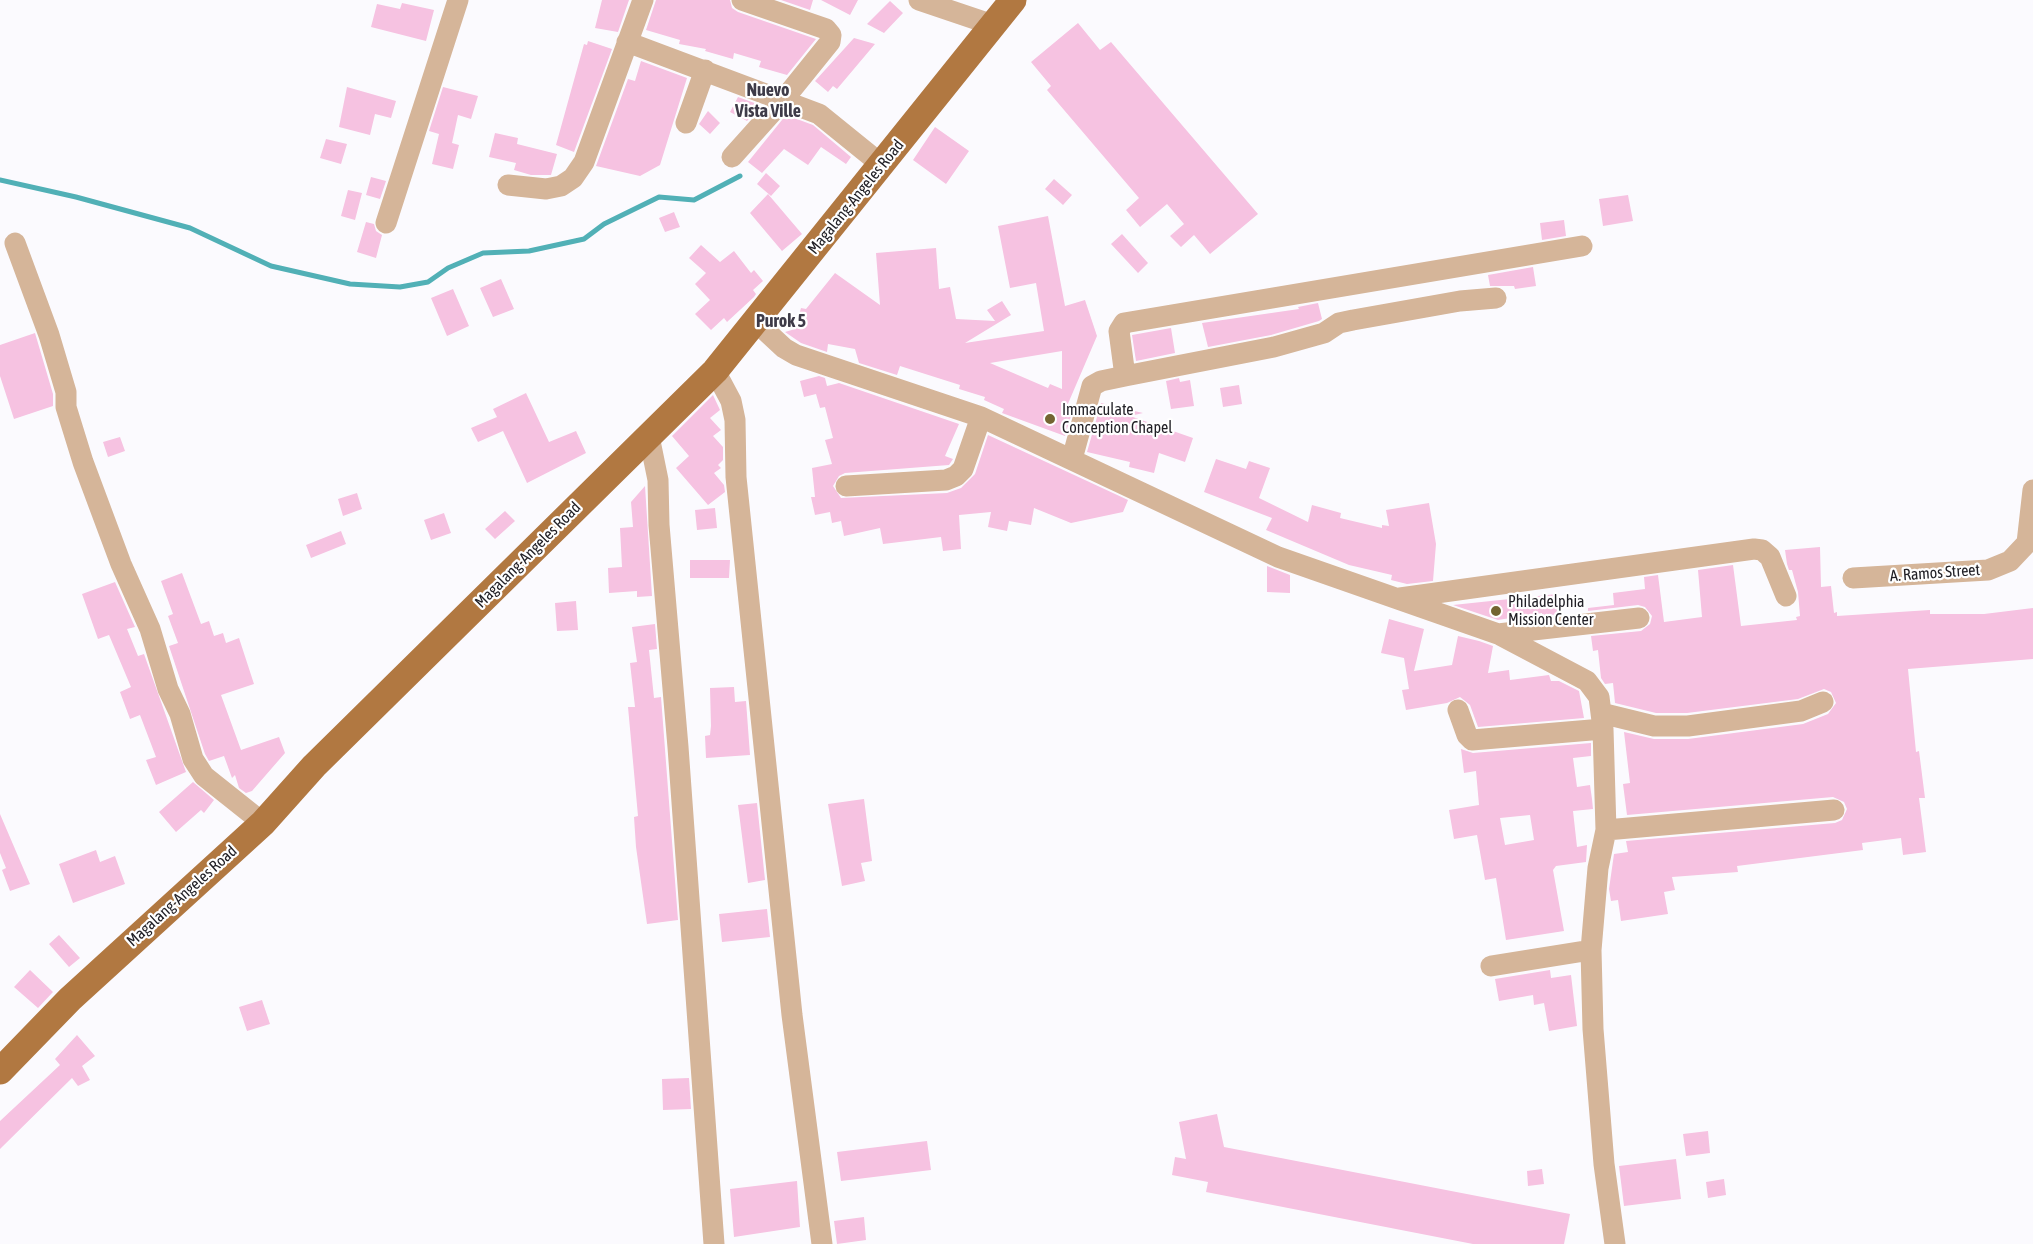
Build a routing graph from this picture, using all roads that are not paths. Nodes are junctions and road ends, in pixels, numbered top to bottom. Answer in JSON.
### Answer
{"nodes":[{"id":1,"x":458,"y":0,"type":"edge"},
{"id":2,"x":643,"y":0,"type":"edge"},
{"id":3,"x":742,"y":0,"type":"edge"},
{"id":4,"x":919,"y":0,"type":"edge"},
{"id":5,"x":1013,"y":0,"type":"edge"},
{"id":6,"x":993,"y":25,"type":"junction"},
{"id":7,"x":627,"y":42,"type":"junction"},
{"id":8,"x":705,"y":70,"type":"junction"},
{"id":9,"x":784,"y":99,"type":"junction"},
{"id":10,"x":686,"y":123,"type":"dead end"},
{"id":11,"x":732,"y":156,"type":"dead end"},
{"id":12,"x":882,"y":165,"type":"junction"},
{"id":13,"x":508,"y":185,"type":"dead end"},
{"id":14,"x":386,"y":224,"type":"dead end"},
{"id":15,"x":15,"y":243,"type":"dead end"},
{"id":16,"x":1582,"y":246,"type":"dead end"},
{"id":17,"x":1496,"y":298,"type":"dead end"},
{"id":18,"x":756,"y":322,"type":"junction"},
{"id":19,"x":715,"y":371,"type":"junction"},
{"id":20,"x":1125,"y":376,"type":"junction"},
{"id":21,"x":981,"y":417,"type":"junction"},
{"id":22,"x":649,"y":436,"type":"junction"},
{"id":23,"x":1072,"y":459,"type":"junction"},
{"id":24,"x":846,"y":486,"type":"dead end"},
{"id":25,"x":2033,"y":490,"type":"edge"},
{"id":26,"x":1853,"y":578,"type":"dead end"},
{"id":27,"x":1786,"y":596,"type":"dead end"},
{"id":28,"x":1396,"y":598,"type":"junction"},
{"id":29,"x":1639,"y":618,"type":"dead end"},
{"id":30,"x":1498,"y":634,"type":"junction"},
{"id":31,"x":1823,"y":702,"type":"dead end"},
{"id":32,"x":1458,"y":710,"type":"dead end"},
{"id":33,"x":1602,"y":721,"type":"junction"},
{"id":34,"x":1834,"y":810,"type":"dead end"},
{"id":35,"x":262,"y":823,"type":"junction"},
{"id":36,"x":1606,"y":830,"type":"junction"},
{"id":37,"x":1591,"y":950,"type":"junction"},
{"id":38,"x":1491,"y":966,"type":"dead end"},
{"id":39,"x":0,"y":1071,"type":"edge"},
{"id":40,"x":714,"y":1244,"type":"edge"},
{"id":41,"x":822,"y":1244,"type":"edge"},
{"id":42,"x":1615,"y":1244,"type":"edge"}],
"edges":[{"from":1,"to":14,"type":"street"},
{"from":2,"to":7,"type":"street"},
{"from":3,"to":9,"type":"street"},
{"from":4,"to":6,"type":"street"},
{"from":5,"to":6,"type":"main road","name":"Magalang-Angeles Road"},
{"from":6,"to":12,"type":"main road","name":"Magalang-Angeles Road"},
{"from":7,"to":8,"type":"street"},
{"from":7,"to":13,"type":"street"},
{"from":8,"to":9,"type":"street"},
{"from":8,"to":10,"type":"street"},
{"from":9,"to":11,"type":"street"},
{"from":9,"to":12,"type":"street"},
{"from":12,"to":18,"type":"main road","name":"Magalang-Angeles Road"},
{"from":15,"to":35,"type":"street"},
{"from":16,"to":20,"type":"street"},
{"from":17,"to":20,"type":"street"},
{"from":18,"to":19,"type":"main road","name":"Magalang-Angeles Road"},
{"from":18,"to":21,"type":"street"},
{"from":19,"to":22,"type":"main road","name":"Magalang-Angeles Road"},
{"from":19,"to":41,"type":"street"},
{"from":20,"to":23,"type":"street"},
{"from":21,"to":23,"type":"street"},
{"from":21,"to":24,"type":"street"},
{"from":22,"to":35,"type":"main road","name":"Magalang-Angeles Road"},
{"from":22,"to":40,"type":"street"},
{"from":23,"to":28,"type":"street"},
{"from":25,"to":26,"type":"street","name":"A. Ramos Street"},
{"from":27,"to":28,"type":"street"},
{"from":28,"to":30,"type":"street"},
{"from":29,"to":30,"type":"street"},
{"from":30,"to":33,"type":"street"},
{"from":31,"to":33,"type":"street"},
{"from":32,"to":33,"type":"street"},
{"from":33,"to":36,"type":"street"},
{"from":34,"to":36,"type":"street"},
{"from":35,"to":39,"type":"main road","name":"Magalang-Angeles Road"},
{"from":36,"to":37,"type":"street"},
{"from":37,"to":38,"type":"street"},
{"from":37,"to":42,"type":"street"}]}
